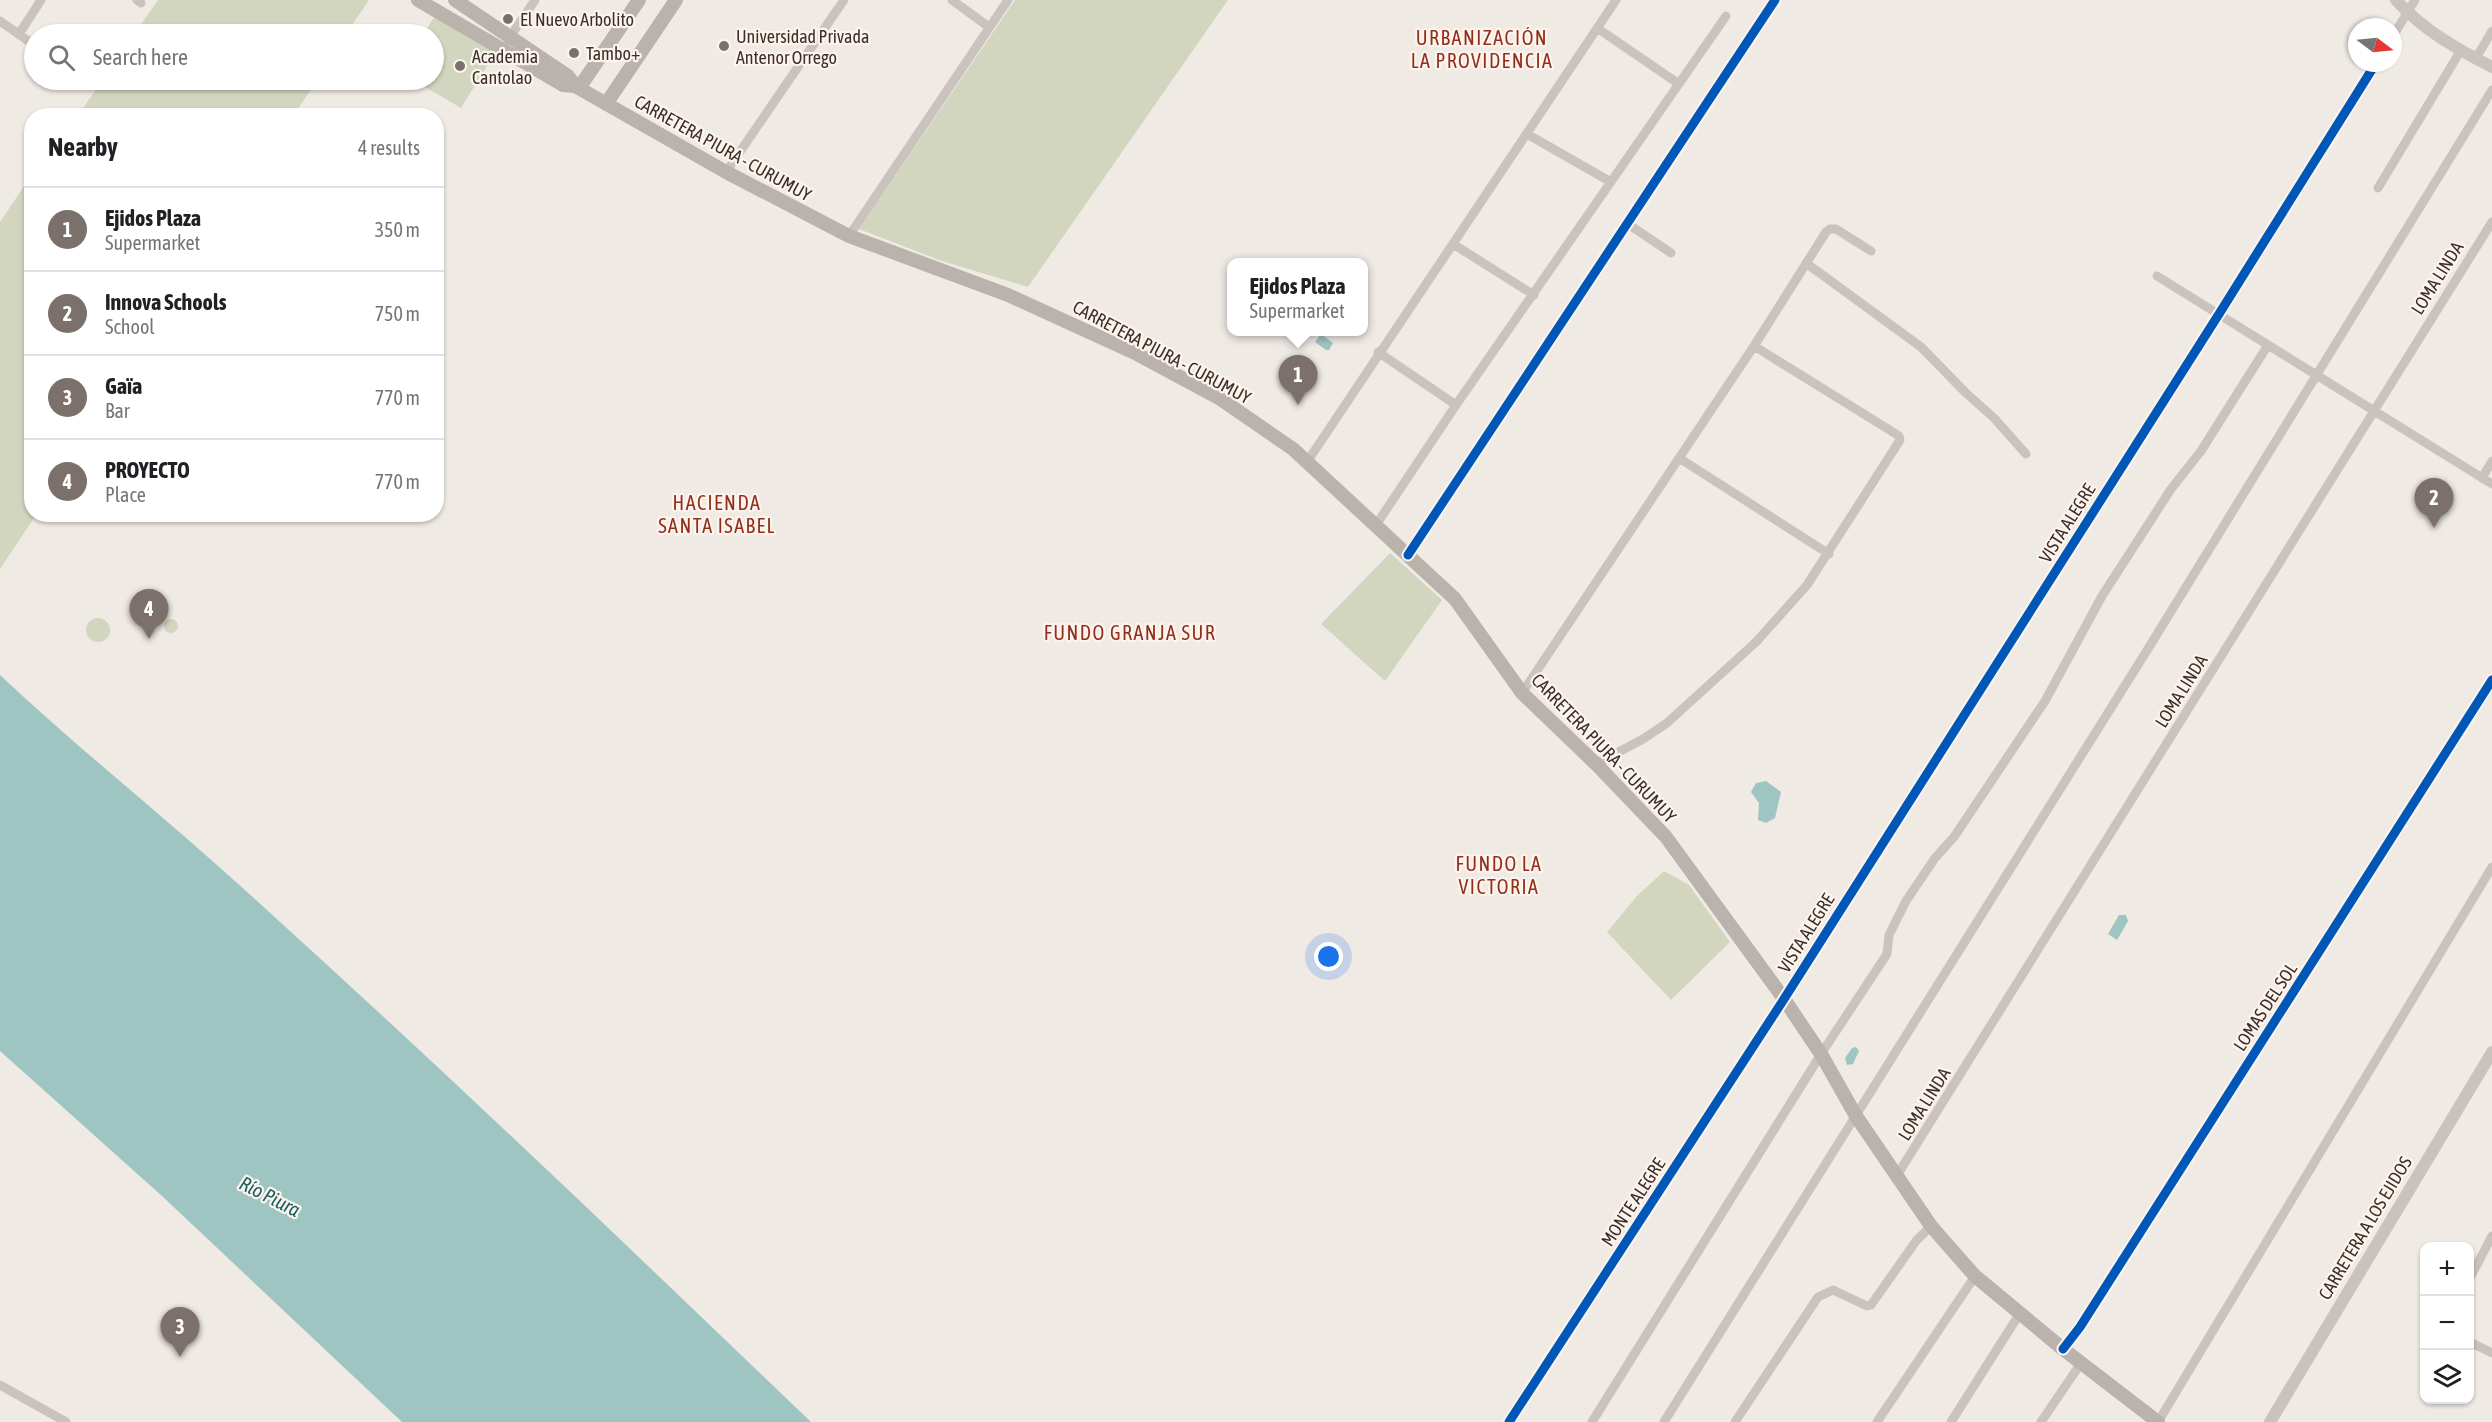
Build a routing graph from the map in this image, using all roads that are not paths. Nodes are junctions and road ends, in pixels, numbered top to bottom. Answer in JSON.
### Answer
{"nodes":[{"id":1,"x":41,"y":0,"type":"edge"},
{"id":2,"x":418,"y":0,"type":"edge"},
{"id":3,"x":455,"y":0,"type":"edge"},
{"id":4,"x":535,"y":0,"type":"edge"},
{"id":5,"x":639,"y":0,"type":"edge"},
{"id":6,"x":676,"y":0,"type":"edge"},
{"id":7,"x":844,"y":0,"type":"edge"},
{"id":8,"x":952,"y":0,"type":"edge"},
{"id":9,"x":1008,"y":0,"type":"edge"},
{"id":10,"x":1616,"y":0,"type":"edge"},
{"id":11,"x":1775,"y":0,"type":"edge"},
{"id":12,"x":2396,"y":0,"type":"edge"},
{"id":13,"x":2415,"y":0,"type":"edge"},
{"id":14,"x":2408,"y":13,"type":"junction"},
{"id":15,"x":1726,"y":16,"type":"dead end"},
{"id":16,"x":0,"y":21,"type":"edge"},
{"id":17,"x":2402,"y":22,"type":"edge"},
{"id":18,"x":25,"y":24,"type":"edge"},
{"id":19,"x":24,"y":26,"type":"edge"},
{"id":20,"x":989,"y":27,"type":"junction"},
{"id":21,"x":1598,"y":28,"type":"junction"},
{"id":22,"x":2492,"y":31,"type":"edge"},
{"id":23,"x":19,"y":34,"type":"junction"},
{"id":24,"x":511,"y":36,"type":"junction"},
{"id":25,"x":24,"y":38,"type":"edge"},
{"id":26,"x":501,"y":50,"type":"junction"},
{"id":27,"x":2462,"y":50,"type":"junction"},
{"id":28,"x":2476,"y":58,"type":"junction"},
{"id":29,"x":2492,"y":67,"type":"edge"},
{"id":30,"x":2370,"y":72,"type":"edge"},
{"id":31,"x":572,"y":84,"type":"junction"},
{"id":32,"x":1679,"y":84,"type":"junction"},
{"id":33,"x":2492,"y":90,"type":"edge"},
{"id":34,"x":606,"y":104,"type":"junction"},
{"id":35,"x":1527,"y":134,"type":"junction"},
{"id":36,"x":726,"y":172,"type":"junction"},
{"id":37,"x":1611,"y":182,"type":"junction"},
{"id":38,"x":2378,"y":188,"type":"dead end"},
{"id":39,"x":2492,"y":222,"type":"edge"},
{"id":40,"x":1628,"y":224,"type":"junction"},
{"id":41,"x":849,"y":236,"type":"junction"},
{"id":42,"x":1453,"y":244,"type":"junction"},
{"id":43,"x":1871,"y":250,"type":"dead end"},
{"id":44,"x":1671,"y":253,"type":"dead end"},
{"id":45,"x":1806,"y":263,"type":"junction"},
{"id":46,"x":2157,"y":276,"type":"dead end"},
{"id":47,"x":1534,"y":295,"type":"junction"},
{"id":48,"x":2219,"y":314,"type":"junction"},
{"id":49,"x":2268,"y":345,"type":"junction"},
{"id":50,"x":1754,"y":346,"type":"junction"},
{"id":51,"x":1378,"y":352,"type":"junction"},
{"id":52,"x":2316,"y":373,"type":"junction"},
{"id":53,"x":1456,"y":405,"type":"junction"},
{"id":54,"x":2375,"y":410,"type":"junction"},
{"id":55,"x":2026,"y":454,"type":"dead end"},
{"id":56,"x":1679,"y":458,"type":"junction"},
{"id":57,"x":2492,"y":461,"type":"edge"},
{"id":58,"x":1307,"y":462,"type":"junction"},
{"id":59,"x":2482,"y":478,"type":"junction"},
{"id":60,"x":2492,"y":484,"type":"edge"},
{"id":61,"x":1376,"y":525,"type":"junction"},
{"id":62,"x":1829,"y":554,"type":"junction"},
{"id":63,"x":1408,"y":555,"type":"junction"},
{"id":64,"x":2492,"y":680,"type":"edge"},
{"id":65,"x":1522,"y":693,"type":"junction"},
{"id":66,"x":1596,"y":764,"type":"junction"},
{"id":67,"x":2492,"y":867,"type":"edge"},
{"id":68,"x":1784,"y":999,"type":"junction"},
{"id":69,"x":2492,"y":1052,"type":"edge"},
{"id":70,"x":1821,"y":1054,"type":"junction"},
{"id":71,"x":1856,"y":1116,"type":"junction"},
{"id":72,"x":1896,"y":1177,"type":"junction"},
{"id":73,"x":1930,"y":1226,"type":"junction"},
{"id":74,"x":2492,"y":1236,"type":"edge"},
{"id":75,"x":2474,"y":1269,"type":"edge"},
{"id":76,"x":1976,"y":1276,"type":"junction"},
{"id":77,"x":2020,"y":1313,"type":"junction"},
{"id":78,"x":2474,"y":1344,"type":"edge"},
{"id":79,"x":2063,"y":1349,"type":"junction"},
{"id":80,"x":2492,"y":1353,"type":"edge"},
{"id":81,"x":2081,"y":1363,"type":"junction"},
{"id":82,"x":0,"y":1385,"type":"edge"},
{"id":83,"x":66,"y":1422,"type":"edge"},
{"id":84,"x":1509,"y":1422,"type":"edge"},
{"id":85,"x":1592,"y":1422,"type":"edge"},
{"id":86,"x":1664,"y":1422,"type":"edge"},
{"id":87,"x":1735,"y":1422,"type":"edge"},
{"id":88,"x":1877,"y":1422,"type":"edge"},
{"id":89,"x":1951,"y":1422,"type":"edge"},
{"id":90,"x":2041,"y":1422,"type":"edge"},
{"id":91,"x":2158,"y":1422,"type":"edge"},
{"id":92,"x":2270,"y":1422,"type":"edge"}],
"edges":[{"from":1,"to":18,"type":"street"},
{"from":2,"to":26,"type":"main road"},
{"from":3,"to":24,"type":"main road"},
{"from":4,"to":24,"type":"street"},
{"from":5,"to":31,"type":"main road"},
{"from":6,"to":34,"type":"main road"},
{"from":7,"to":36,"type":"street"},
{"from":8,"to":20,"type":"street"},
{"from":9,"to":20,"type":"street"},
{"from":10,"to":21,"type":"street"},
{"from":11,"to":40,"type":"street"},
{"from":12,"to":14,"type":"street"},
{"from":13,"to":14,"type":"street"},
{"from":14,"to":17,"type":"street"},
{"from":14,"to":27,"type":"street"},
{"from":15,"to":32,"type":"street"},
{"from":16,"to":23,"type":"street"},
{"from":19,"to":23,"type":"street"},
{"from":20,"to":41,"type":"street"},
{"from":21,"to":32,"type":"street"},
{"from":21,"to":35,"type":"street"},
{"from":22,"to":28,"type":"street"},
{"from":23,"to":25,"type":"street"},
{"from":24,"to":26,"type":"street"},
{"from":24,"to":31,"type":"main road"},
{"from":26,"to":31,"type":"main road"},
{"from":27,"to":28,"type":"street"},
{"from":27,"to":38,"type":"street"},
{"from":28,"to":29,"type":"street"},
{"from":30,"to":48,"type":"street","name":"VISTA ALEGRE"},
{"from":31,"to":34,"type":"main road","name":"CARRETERA PIURA - CURUMUY"},
{"from":32,"to":37,"type":"street"},
{"from":33,"to":52,"type":"street"},
{"from":34,"to":36,"type":"main road","name":"CARRETERA PIURA - CURUMUY"},
{"from":35,"to":37,"type":"street"},
{"from":35,"to":42,"type":"street"},
{"from":36,"to":41,"type":"main road","name":"CARRETERA PIURA - CURUMUY"},
{"from":37,"to":47,"type":"street"},
{"from":39,"to":54,"type":"street","name":"LOMA LINDA"},
{"from":40,"to":44,"type":"street"},
{"from":40,"to":63,"type":"street"},
{"from":41,"to":58,"type":"main road","name":"CARRETERA PIURA - CURUMUY"},
{"from":42,"to":47,"type":"street"},
{"from":42,"to":51,"type":"street"},
{"from":43,"to":45,"type":"street"},
{"from":45,"to":50,"type":"street"},
{"from":45,"to":55,"type":"street"},
{"from":46,"to":48,"type":"street"},
{"from":47,"to":53,"type":"street"},
{"from":48,"to":49,"type":"street"},
{"from":48,"to":68,"type":"street","name":"VISTA ALEGRE"},
{"from":49,"to":52,"type":"street"},
{"from":49,"to":70,"type":"street"},
{"from":50,"to":56,"type":"street"},
{"from":50,"to":62,"type":"street"},
{"from":51,"to":53,"type":"street"},
{"from":51,"to":58,"type":"street"},
{"from":52,"to":54,"type":"street"},
{"from":52,"to":71,"type":"street"},
{"from":53,"to":61,"type":"street"},
{"from":54,"to":59,"type":"street"},
{"from":54,"to":72,"type":"street","name":"LOMA LINDA"},
{"from":56,"to":62,"type":"street"},
{"from":56,"to":65,"type":"street"},
{"from":57,"to":59,"type":"street"},
{"from":58,"to":61,"type":"main road","name":"CARRETERA PIURA - CURUMUY"},
{"from":59,"to":60,"type":"street"},
{"from":61,"to":63,"type":"main road","name":"CARRETERA PIURA - CURUMUY"},
{"from":62,"to":66,"type":"street"},
{"from":63,"to":65,"type":"main road","name":"CARRETERA PIURA - CURUMUY"},
{"from":64,"to":79,"type":"street","name":"LOMAS DEL SOL"},
{"from":65,"to":66,"type":"main road","name":"CARRETERA PIURA - CURUMUY"},
{"from":66,"to":68,"type":"main road","name":"CARRETERA PIURA - CURUMUY"},
{"from":67,"to":91,"type":"street"},
{"from":68,"to":70,"type":"main road","name":"CARRETERA PIURA - CURUMUY"},
{"from":68,"to":84,"type":"street","name":"MONTE ALEGRE"},
{"from":69,"to":92,"type":"street","name":"CARRETERA A LOS EJIDOS"},
{"from":70,"to":71,"type":"main road","name":"CARRETERA PIURA - CURUMUY"},
{"from":70,"to":85,"type":"street"},
{"from":71,"to":72,"type":"main road","name":"CARRETERA PIURA - CURUMUY"},
{"from":71,"to":86,"type":"street"},
{"from":72,"to":73,"type":"main road","name":"CARRETERA PIURA - CURUMUY"},
{"from":73,"to":76,"type":"main road","name":"CARRETERA PIURA - CURUMUY"},
{"from":73,"to":87,"type":"street"},
{"from":74,"to":75,"type":"street"},
{"from":76,"to":77,"type":"main road","name":"CARRETERA PIURA - CURUMUY"},
{"from":76,"to":88,"type":"street"},
{"from":77,"to":79,"type":"main road","name":"CARRETERA PIURA - CURUMUY"},
{"from":77,"to":89,"type":"street"},
{"from":78,"to":80,"type":"street"},
{"from":79,"to":81,"type":"main road","name":"CARRETERA PIURA - CURUMUY"},
{"from":81,"to":90,"type":"street"},
{"from":81,"to":91,"type":"main road","name":"CARRETERA PIURA - CURUMUY"},
{"from":82,"to":83,"type":"street"}]}
